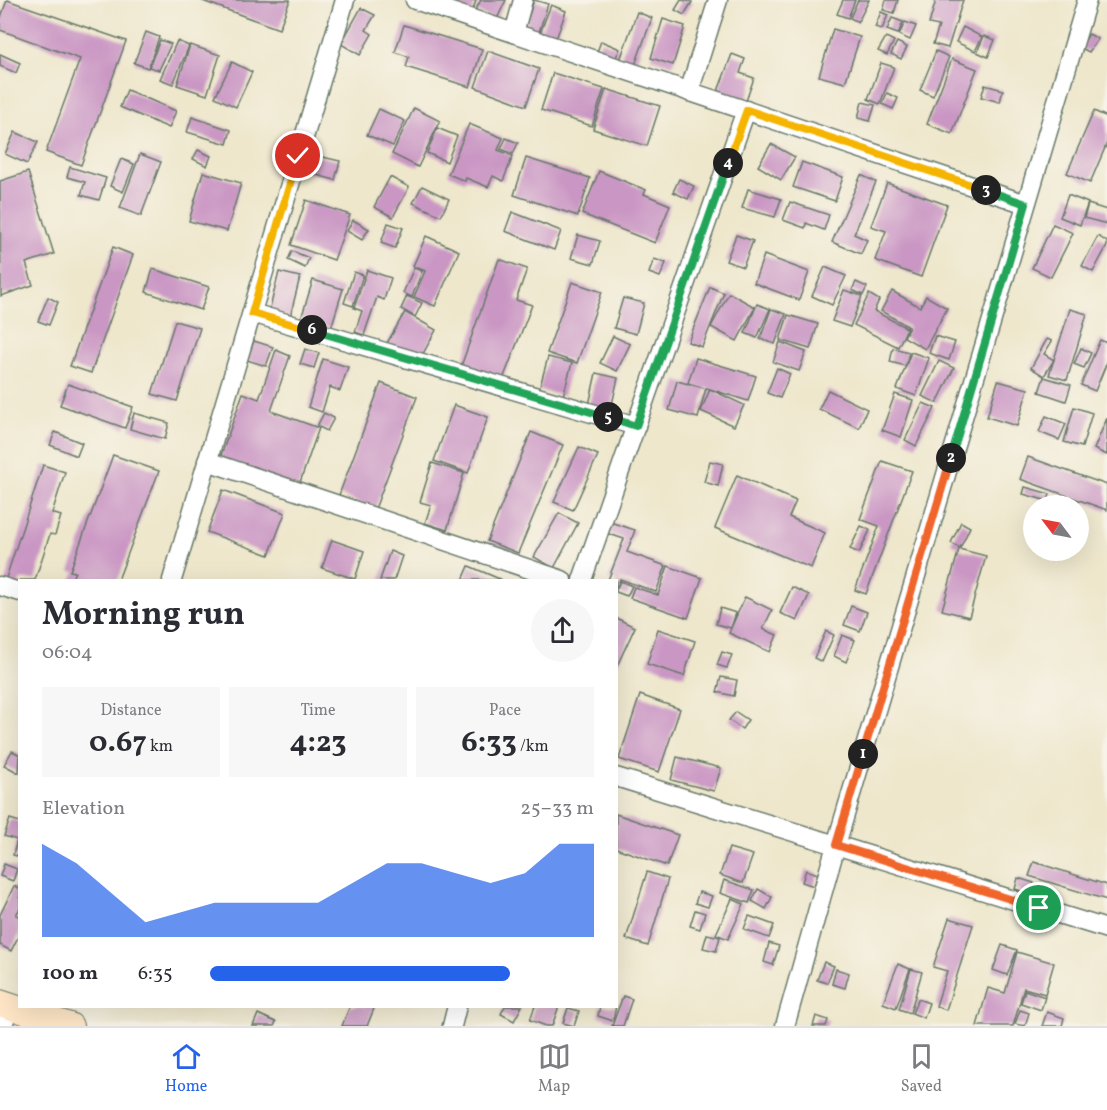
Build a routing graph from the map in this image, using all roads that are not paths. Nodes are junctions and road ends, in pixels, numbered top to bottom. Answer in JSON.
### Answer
{"nodes":[{"id":1,"x":345,"y":0,"type":"edge"},
{"id":2,"x":415,"y":0,"type":"edge"},
{"id":3,"x":523,"y":0,"type":"edge"},
{"id":4,"x":717,"y":0,"type":"edge"},
{"id":5,"x":1087,"y":0,"type":"edge"},
{"id":6,"x":514,"y":33,"type":"junction"},
{"id":7,"x":689,"y":92,"type":"junction"},
{"id":8,"x":747,"y":110,"type":"junction"},
{"id":9,"x":1026,"y":204,"type":"junction"},
{"id":10,"x":252,"y":313,"type":"junction"},
{"id":11,"x":636,"y":426,"type":"junction"},
{"id":12,"x":207,"y":461,"type":"junction"},
{"id":13,"x":172,"y":579,"type":"edge"},
{"id":14,"x":559,"y":579,"type":"edge"},
{"id":15,"x":582,"y":579,"type":"edge"},
{"id":16,"x":0,"y":586,"type":"edge"},
{"id":17,"x":18,"y":591,"type":"edge"},
{"id":18,"x":618,"y":778,"type":"edge"},
{"id":19,"x":836,"y":845,"type":"junction"},
{"id":20,"x":1107,"y":928,"type":"edge"},
{"id":21,"x":456,"y":1008,"type":"edge"},
{"id":22,"x":15,"y":1011,"type":"edge"},
{"id":23,"x":70,"y":1026,"type":"edge"},
{"id":24,"x":452,"y":1026,"type":"edge"},
{"id":25,"x":785,"y":1026,"type":"edge"}],
"edges":[{"from":1,"to":10,"type":"street"},
{"from":2,"to":6,"type":"street"},
{"from":3,"to":6,"type":"street"},
{"from":4,"to":7,"type":"street"},
{"from":5,"to":9,"type":"street"},
{"from":6,"to":7,"type":"street"},
{"from":7,"to":8,"type":"street"},
{"from":8,"to":9,"type":"street"},
{"from":8,"to":11,"type":"street"},
{"from":9,"to":19,"type":"street"},
{"from":10,"to":11,"type":"street"},
{"from":10,"to":12,"type":"street"},
{"from":11,"to":15,"type":"street"},
{"from":12,"to":13,"type":"street"},
{"from":12,"to":14,"type":"street"},
{"from":16,"to":17,"type":"street"},
{"from":18,"to":19,"type":"street"},
{"from":19,"to":20,"type":"street"},
{"from":19,"to":25,"type":"street"},
{"from":21,"to":24,"type":"street"},
{"from":22,"to":23,"type":"main road"}]}
